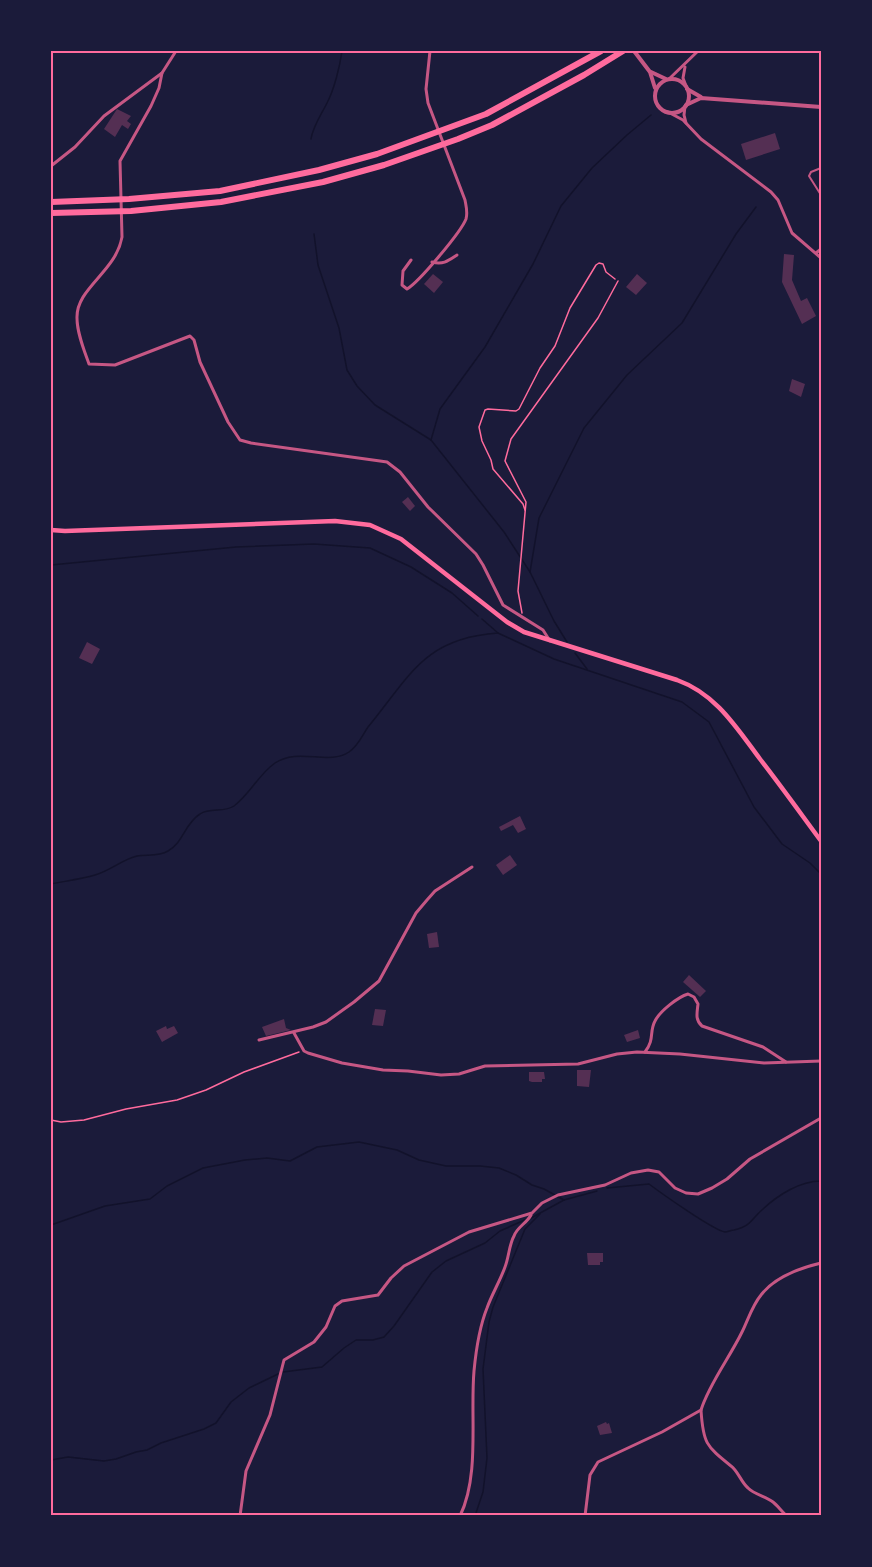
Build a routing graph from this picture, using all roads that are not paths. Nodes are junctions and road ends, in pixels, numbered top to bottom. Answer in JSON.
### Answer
{"nodes":[{"id":1,"x":176,"y":51,"type":"edge"},
{"id":2,"x":430,"y":51,"type":"edge"},
{"id":3,"x":601,"y":51,"type":"edge"},
{"id":4,"x":623,"y":51,"type":"edge"},
{"id":5,"x":634,"y":51,"type":"edge"},
{"id":6,"x":698,"y":51,"type":"edge"},
{"id":7,"x":687,"y":62,"type":"junction"},
{"id":8,"x":651,"y":72,"type":"junction"},
{"id":9,"x":162,"y":73,"type":"junction"},
{"id":10,"x":669,"y":79,"type":"junction"},
{"id":11,"x":687,"y":88,"type":"junction"},
{"id":12,"x":655,"y":91,"type":"junction"},
{"id":13,"x":705,"y":98,"type":"junction"},
{"id":14,"x":686,"y":105,"type":"junction"},
{"id":15,"x":821,"y":107,"type":"edge"},
{"id":16,"x":668,"y":112,"type":"junction"},
{"id":17,"x":687,"y":124,"type":"junction"},
{"id":18,"x":51,"y":166,"type":"edge"},
{"id":19,"x":821,"y":168,"type":"edge"},
{"id":20,"x":821,"y":195,"type":"edge"},
{"id":21,"x":51,"y":202,"type":"edge"},
{"id":22,"x":51,"y":213,"type":"edge"},
{"id":23,"x":821,"y":249,"type":"edge"},
{"id":24,"x":816,"y":253,"type":"junction"},
{"id":25,"x":457,"y":255,"type":"dead end"},
{"id":26,"x":821,"y":258,"type":"edge"},
{"id":27,"x":411,"y":260,"type":"dead end"},
{"id":28,"x":432,"y":262,"type":"junction"},
{"id":29,"x":51,"y":530,"type":"edge"},
{"id":30,"x":550,"y":641,"type":"junction"},
{"id":31,"x":821,"y":842,"type":"edge"},
{"id":32,"x":472,"y":867,"type":"dead end"},
{"id":33,"x":294,"y":1033,"type":"junction"},
{"id":34,"x":259,"y":1040,"type":"dead end"},
{"id":35,"x":645,"y":1052,"type":"junction"},
{"id":36,"x":821,"y":1061,"type":"edge"},
{"id":37,"x":788,"y":1063,"type":"junction"},
{"id":38,"x":821,"y":1118,"type":"edge"},
{"id":39,"x":532,"y":1213,"type":"junction"},
{"id":40,"x":821,"y":1263,"type":"edge"},
{"id":41,"x":701,"y":1410,"type":"junction"},
{"id":42,"x":240,"y":1516,"type":"edge"},
{"id":43,"x":460,"y":1516,"type":"edge"},
{"id":44,"x":585,"y":1516,"type":"edge"},
{"id":45,"x":787,"y":1516,"type":"edge"}],
"edges":[{"from":1,"to":9,"type":"street"},
{"from":2,"to":28,"type":"street"},
{"from":3,"to":21,"type":"highway"},
{"from":4,"to":22,"type":"highway"},
{"from":5,"to":8,"type":"street"},
{"from":6,"to":7,"type":"street"},
{"from":7,"to":10,"type":"street"},
{"from":7,"to":11,"type":"street"},
{"from":8,"to":10,"type":"street"},
{"from":8,"to":12,"type":"street"},
{"from":9,"to":18,"type":"street"},
{"from":9,"to":30,"type":"street"},
{"from":10,"to":11,"type":"street"},
{"from":10,"to":12,"type":"street"},
{"from":11,"to":13,"type":"street"},
{"from":11,"to":14,"type":"street"},
{"from":12,"to":16,"type":"street"},
{"from":13,"to":14,"type":"street"},
{"from":13,"to":15,"type":"street"},
{"from":14,"to":16,"type":"street"},
{"from":14,"to":17,"type":"street"},
{"from":16,"to":17,"type":"street"},
{"from":17,"to":24,"type":"street"},
{"from":19,"to":20,"type":"street"},
{"from":23,"to":24,"type":"street"},
{"from":24,"to":26,"type":"street"},
{"from":25,"to":28,"type":"street"},
{"from":27,"to":28,"type":"street"},
{"from":29,"to":30,"type":"main road"},
{"from":30,"to":31,"type":"main road"},
{"from":32,"to":33,"type":"street"},
{"from":33,"to":34,"type":"street"},
{"from":33,"to":35,"type":"street"},
{"from":35,"to":37,"type":"street"},
{"from":35,"to":37,"type":"street"},
{"from":36,"to":37,"type":"street"},
{"from":38,"to":39,"type":"street"},
{"from":39,"to":42,"type":"street"},
{"from":39,"to":43,"type":"street"},
{"from":40,"to":41,"type":"street"},
{"from":41,"to":44,"type":"street"},
{"from":41,"to":45,"type":"street"}]}
